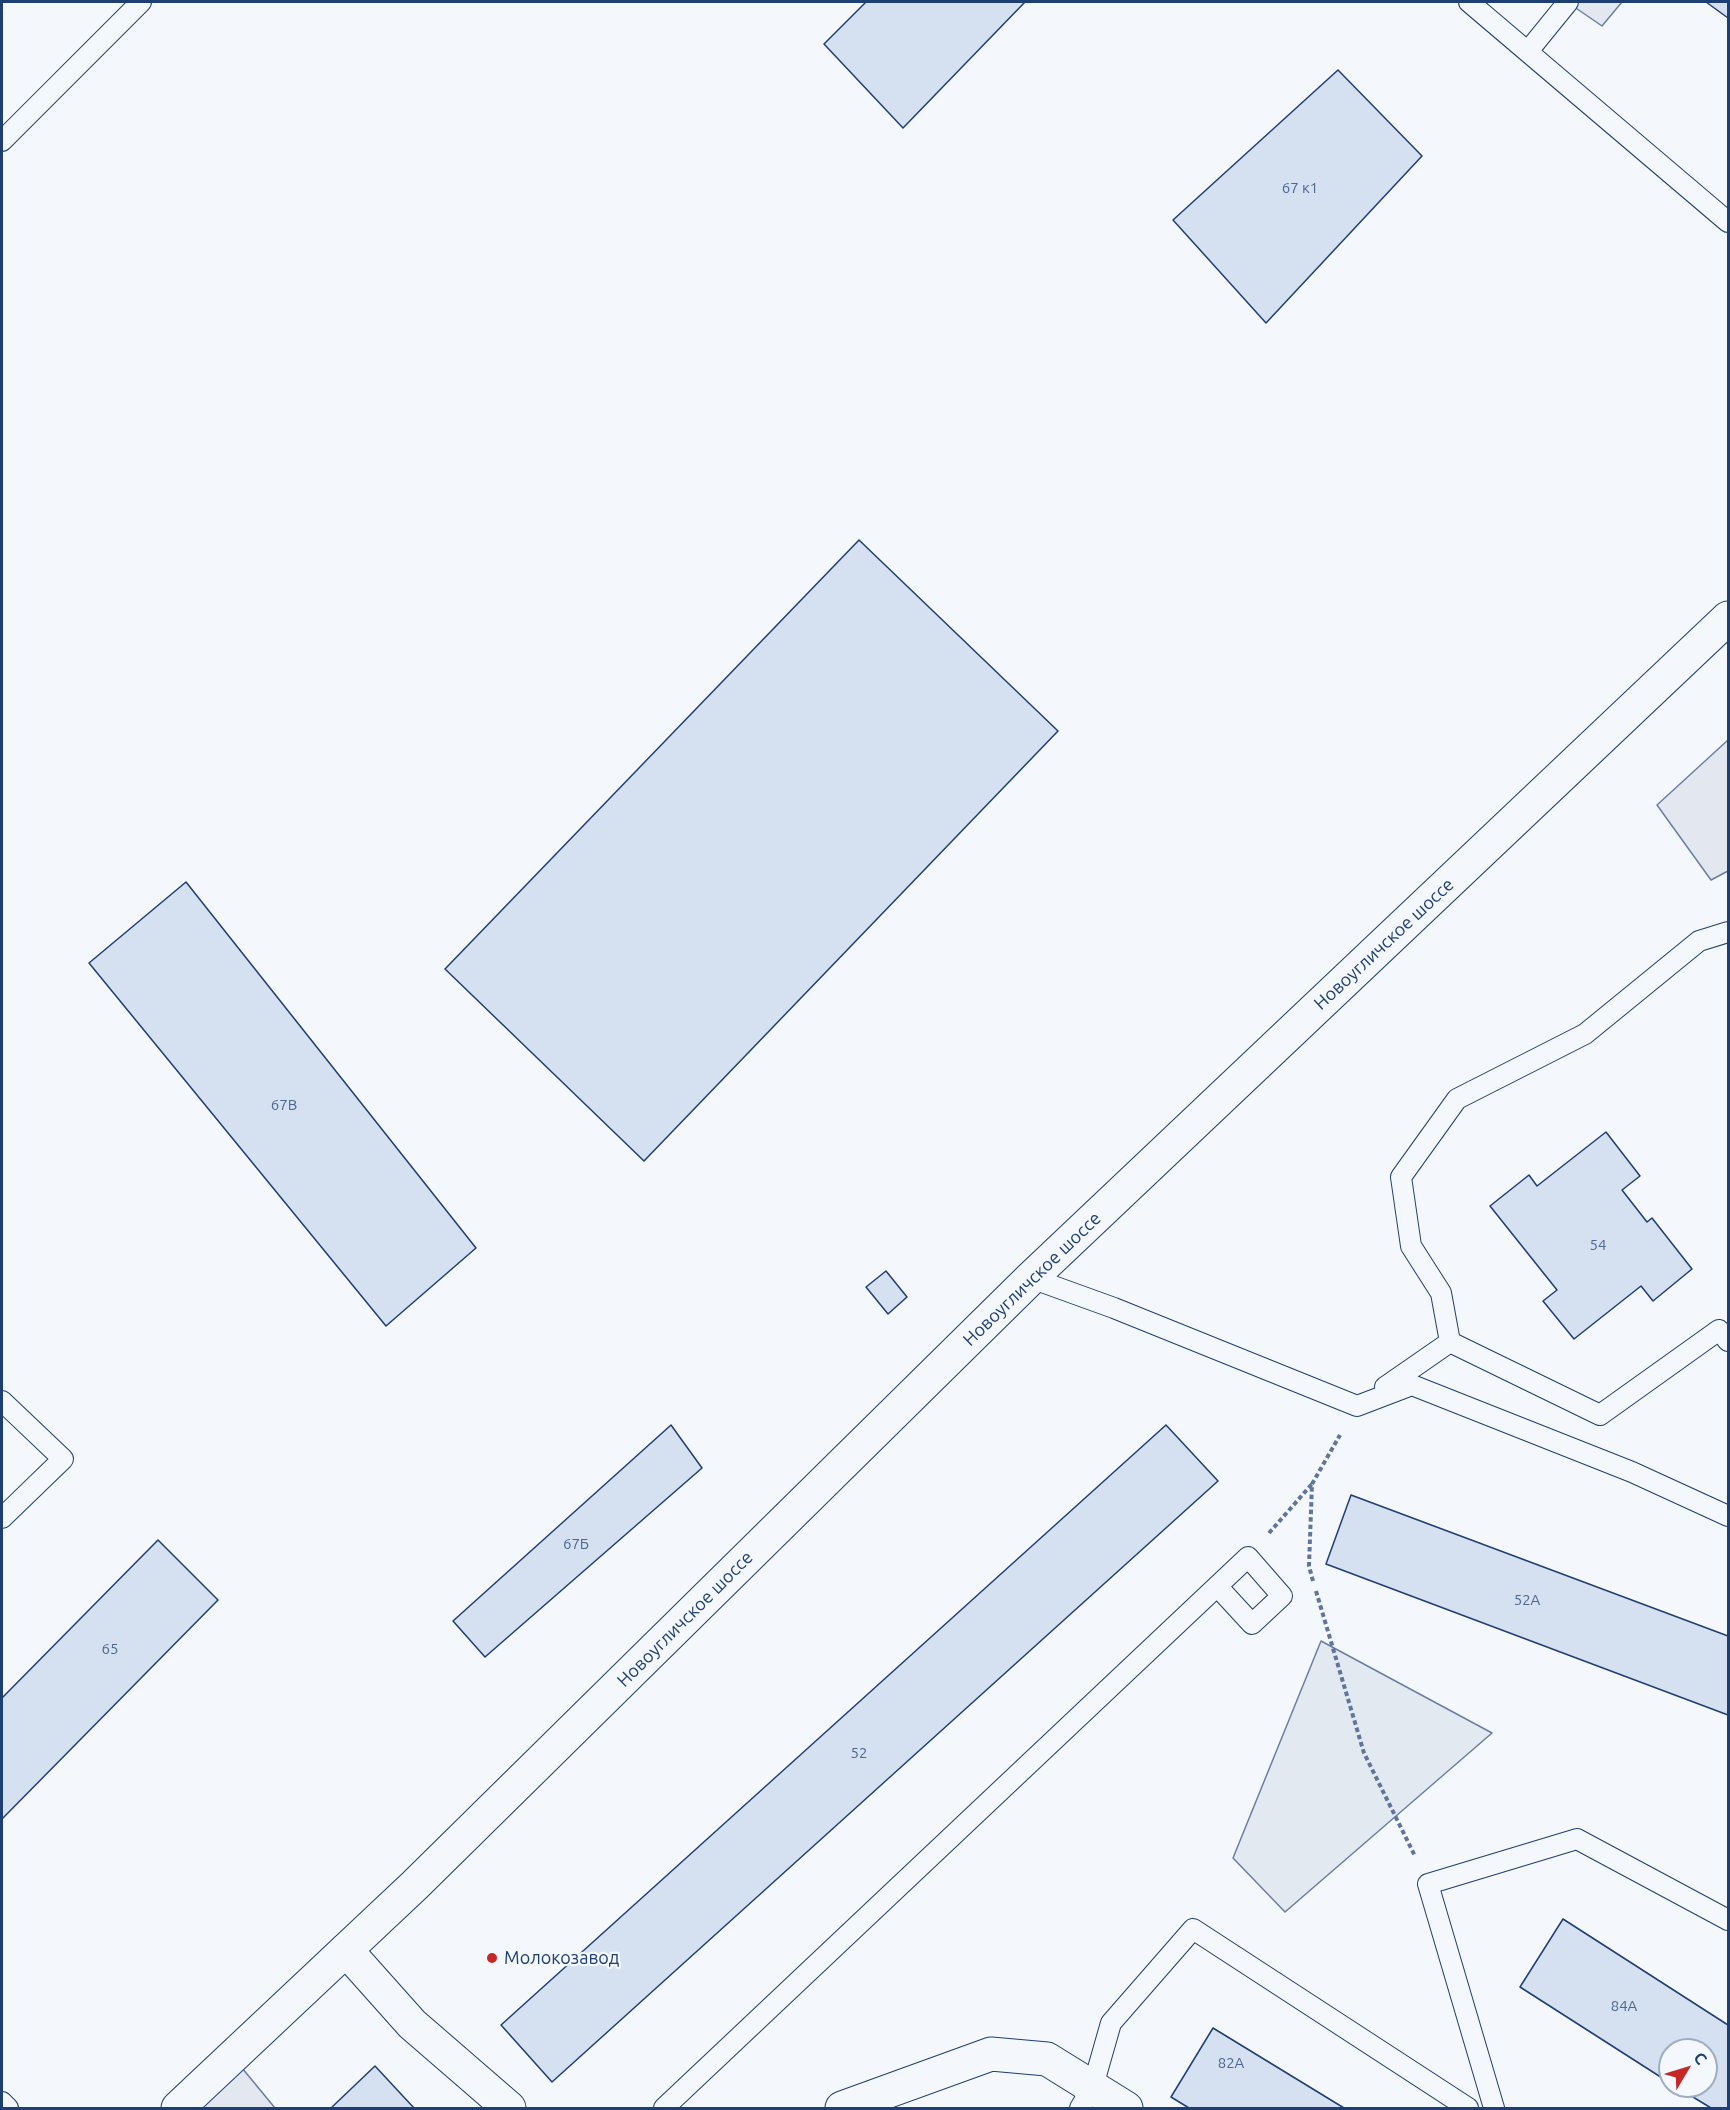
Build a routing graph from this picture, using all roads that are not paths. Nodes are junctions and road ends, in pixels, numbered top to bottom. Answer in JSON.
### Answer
{"nodes":[{"id":1,"x":141,"y":2,"type":"edge"},
{"id":2,"x":1469,"y":2,"type":"edge"},
{"id":3,"x":1568,"y":2,"type":"edge"},
{"id":4,"x":1529,"y":50,"type":"junction"},
{"id":5,"x":2,"y":141,"type":"edge"},
{"id":6,"x":1726,"y":215,"type":"edge"},
{"id":7,"x":1728,"y":618,"type":"edge"},
{"id":8,"x":1728,"y":932,"type":"edge"},
{"id":9,"x":1030,"y":1278,"type":"junction"},
{"id":10,"x":1728,"y":1341,"type":"edge"},
{"id":11,"x":1450,"y":1342,"type":"junction"},
{"id":12,"x":2,"y":1401,"type":"edge"},
{"id":13,"x":1357,"y":1406,"type":"junction"},
{"id":14,"x":1728,"y":1516,"type":"edge"},
{"id":15,"x":2,"y":1518,"type":"edge"},
{"id":16,"x":1217,"y":1586,"type":"junction"},
{"id":17,"x":1728,"y":1920,"type":"edge"},
{"id":18,"x":346,"y":1950,"type":"junction"},
{"id":19,"x":1086,"y":2097,"type":"edge"},
{"id":20,"x":2,"y":2102,"type":"edge"},
{"id":21,"x":8,"y":2109,"type":"edge"},
{"id":22,"x":178,"y":2109,"type":"edge"},
{"id":23,"x":509,"y":2109,"type":"edge"},
{"id":24,"x":664,"y":2109,"type":"edge"},
{"id":25,"x":842,"y":2109,"type":"edge"},
{"id":26,"x":1126,"y":2109,"type":"edge"},
{"id":27,"x":1468,"y":2109,"type":"edge"},
{"id":28,"x":1494,"y":2109,"type":"edge"}],
"edges":[{"from":1,"to":5,"type":"lane"},
{"from":2,"to":4,"type":"lane"},
{"from":3,"to":4,"type":"lane"},
{"from":4,"to":6,"type":"lane"},
{"from":7,"to":9,"type":"main road","name":"Новоугличское шоссе"},
{"from":8,"to":11,"type":"lane"},
{"from":9,"to":13,"type":"lane"},
{"from":9,"to":18,"type":"main road","name":"Новоугличское шоссе"},
{"from":10,"to":11,"type":"lane"},
{"from":11,"to":13,"type":"lane"},
{"from":12,"to":15,"type":"lane"},
{"from":13,"to":14,"type":"lane"},
{"from":16,"to":16,"type":"lane"},
{"from":16,"to":24,"type":"lane"},
{"from":17,"to":28,"type":"lane"},
{"from":18,"to":22,"type":"main road","name":"Новоугличское шоссе"},
{"from":18,"to":23,"type":"main road"},
{"from":19,"to":25,"type":"main road"},
{"from":19,"to":26,"type":"main road"},
{"from":19,"to":27,"type":"lane"},
{"from":20,"to":21,"type":"lane"}]}
